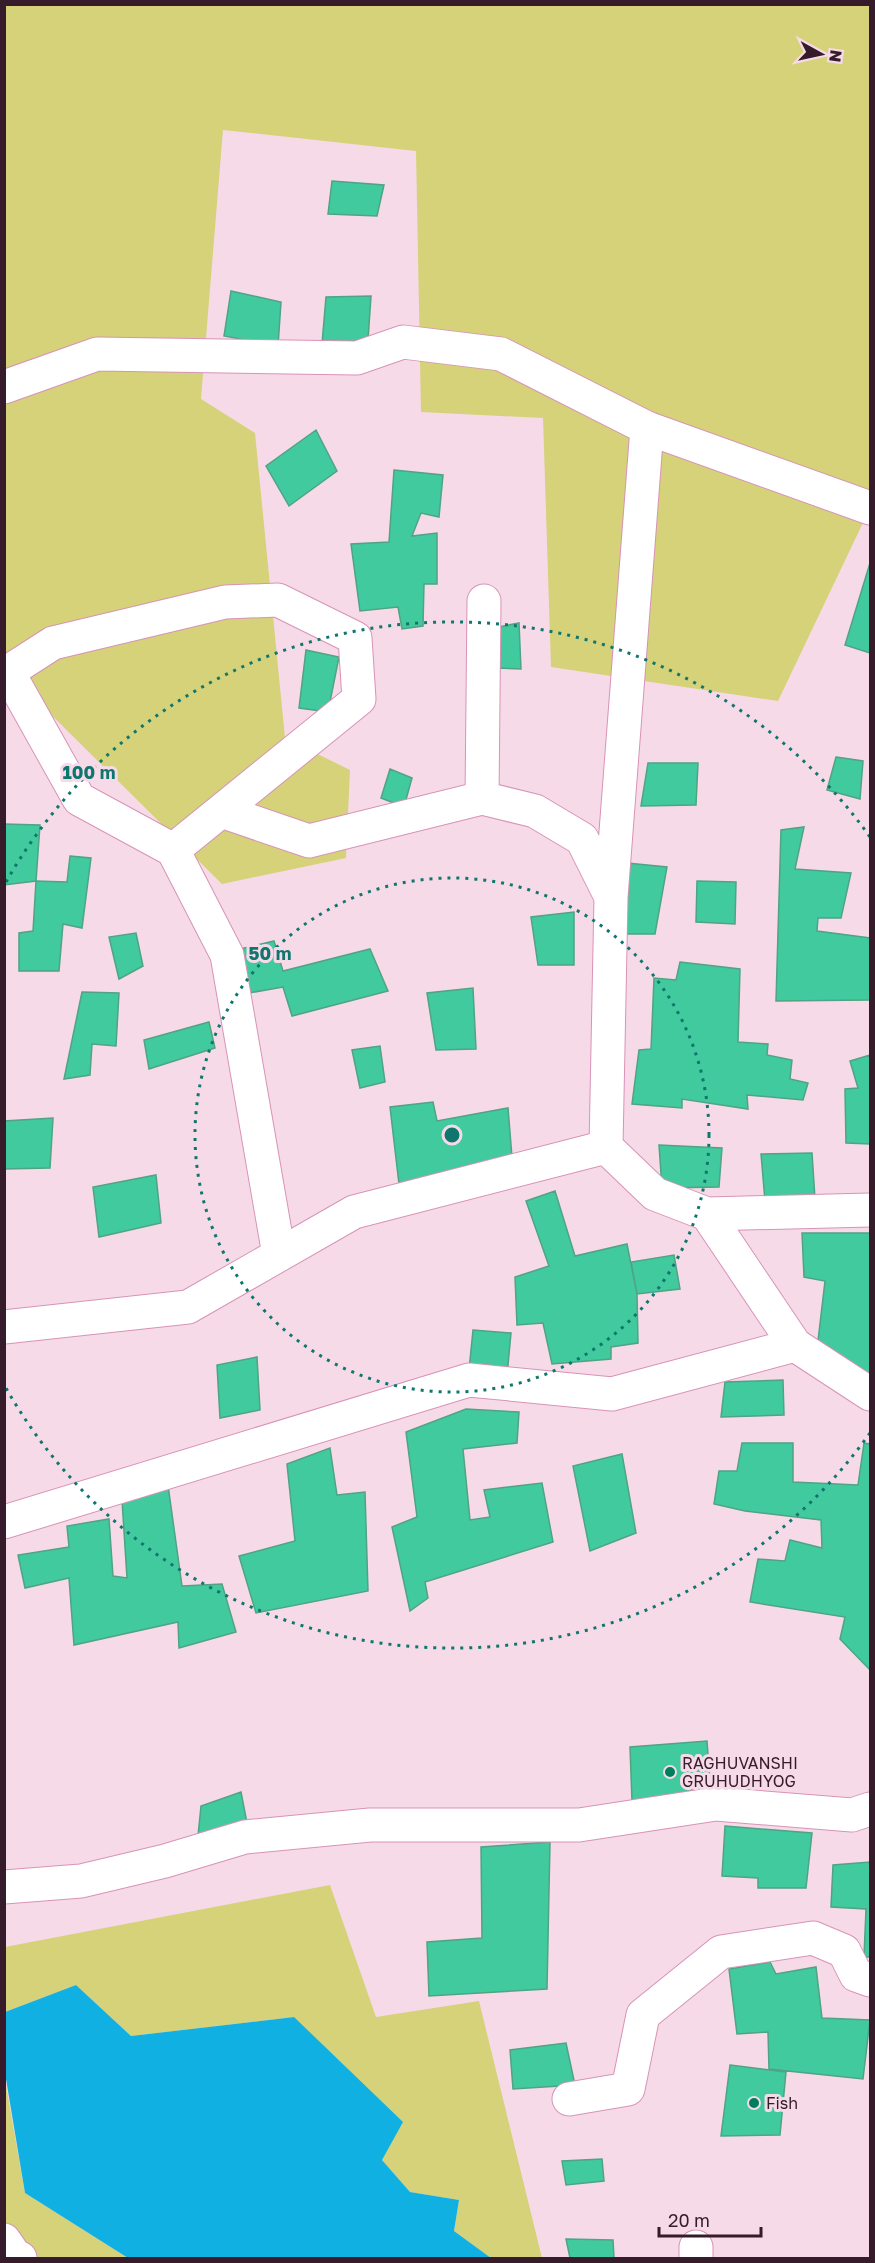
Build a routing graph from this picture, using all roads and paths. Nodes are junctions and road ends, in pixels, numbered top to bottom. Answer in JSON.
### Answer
{"nodes":[{"id":1,"x":4,"y":387,"type":"edge"},
{"id":2,"x":648,"y":428,"type":"junction"},
{"id":3,"x":870,"y":508,"type":"edge"},
{"id":4,"x":484,"y":601,"type":"dead end"},
{"id":5,"x":6,"y":672,"type":"edge"},
{"id":6,"x":482,"y":798,"type":"junction"},
{"id":7,"x":221,"y":811,"type":"junction"},
{"id":8,"x":173,"y":850,"type":"junction"},
{"id":9,"x":611,"y":897,"type":"junction"},
{"id":10,"x":606,"y":1147,"type":"junction"},
{"id":11,"x":870,"y":1210,"type":"edge"},
{"id":12,"x":707,"y":1214,"type":"junction"},
{"id":13,"x":279,"y":1255,"type":"junction"},
{"id":14,"x":4,"y":1327,"type":"edge"},
{"id":15,"x":795,"y":1345,"type":"junction"},
{"id":16,"x":870,"y":1394,"type":"edge"},
{"id":17,"x":4,"y":1522,"type":"edge"},
{"id":18,"x":870,"y":1809,"type":"edge"},
{"id":19,"x":4,"y":1887,"type":"edge"},
{"id":20,"x":870,"y":1980,"type":"edge"},
{"id":21,"x":569,"y":2099,"type":"dead end"},
{"id":22,"x":4,"y":2240,"type":"edge"},
{"id":23,"x":20,"y":2259,"type":"edge"}],
"edges":[{"from":1,"to":2,"type":"street"},
{"from":2,"to":3,"type":"street"},
{"from":2,"to":9,"type":"street"},
{"from":4,"to":6,"type":"street"},
{"from":5,"to":7,"type":"street"},
{"from":5,"to":8,"type":"street"},
{"from":6,"to":7,"type":"street"},
{"from":6,"to":9,"type":"street"},
{"from":7,"to":8,"type":"street"},
{"from":8,"to":13,"type":"street"},
{"from":9,"to":10,"type":"street"},
{"from":10,"to":12,"type":"street"},
{"from":10,"to":13,"type":"street"},
{"from":11,"to":12,"type":"street"},
{"from":12,"to":15,"type":"street"},
{"from":13,"to":14,"type":"street"},
{"from":15,"to":16,"type":"street"},
{"from":15,"to":17,"type":"street"},
{"from":18,"to":19,"type":"street"},
{"from":20,"to":21,"type":"street"},
{"from":22,"to":23,"type":"street"}]}
